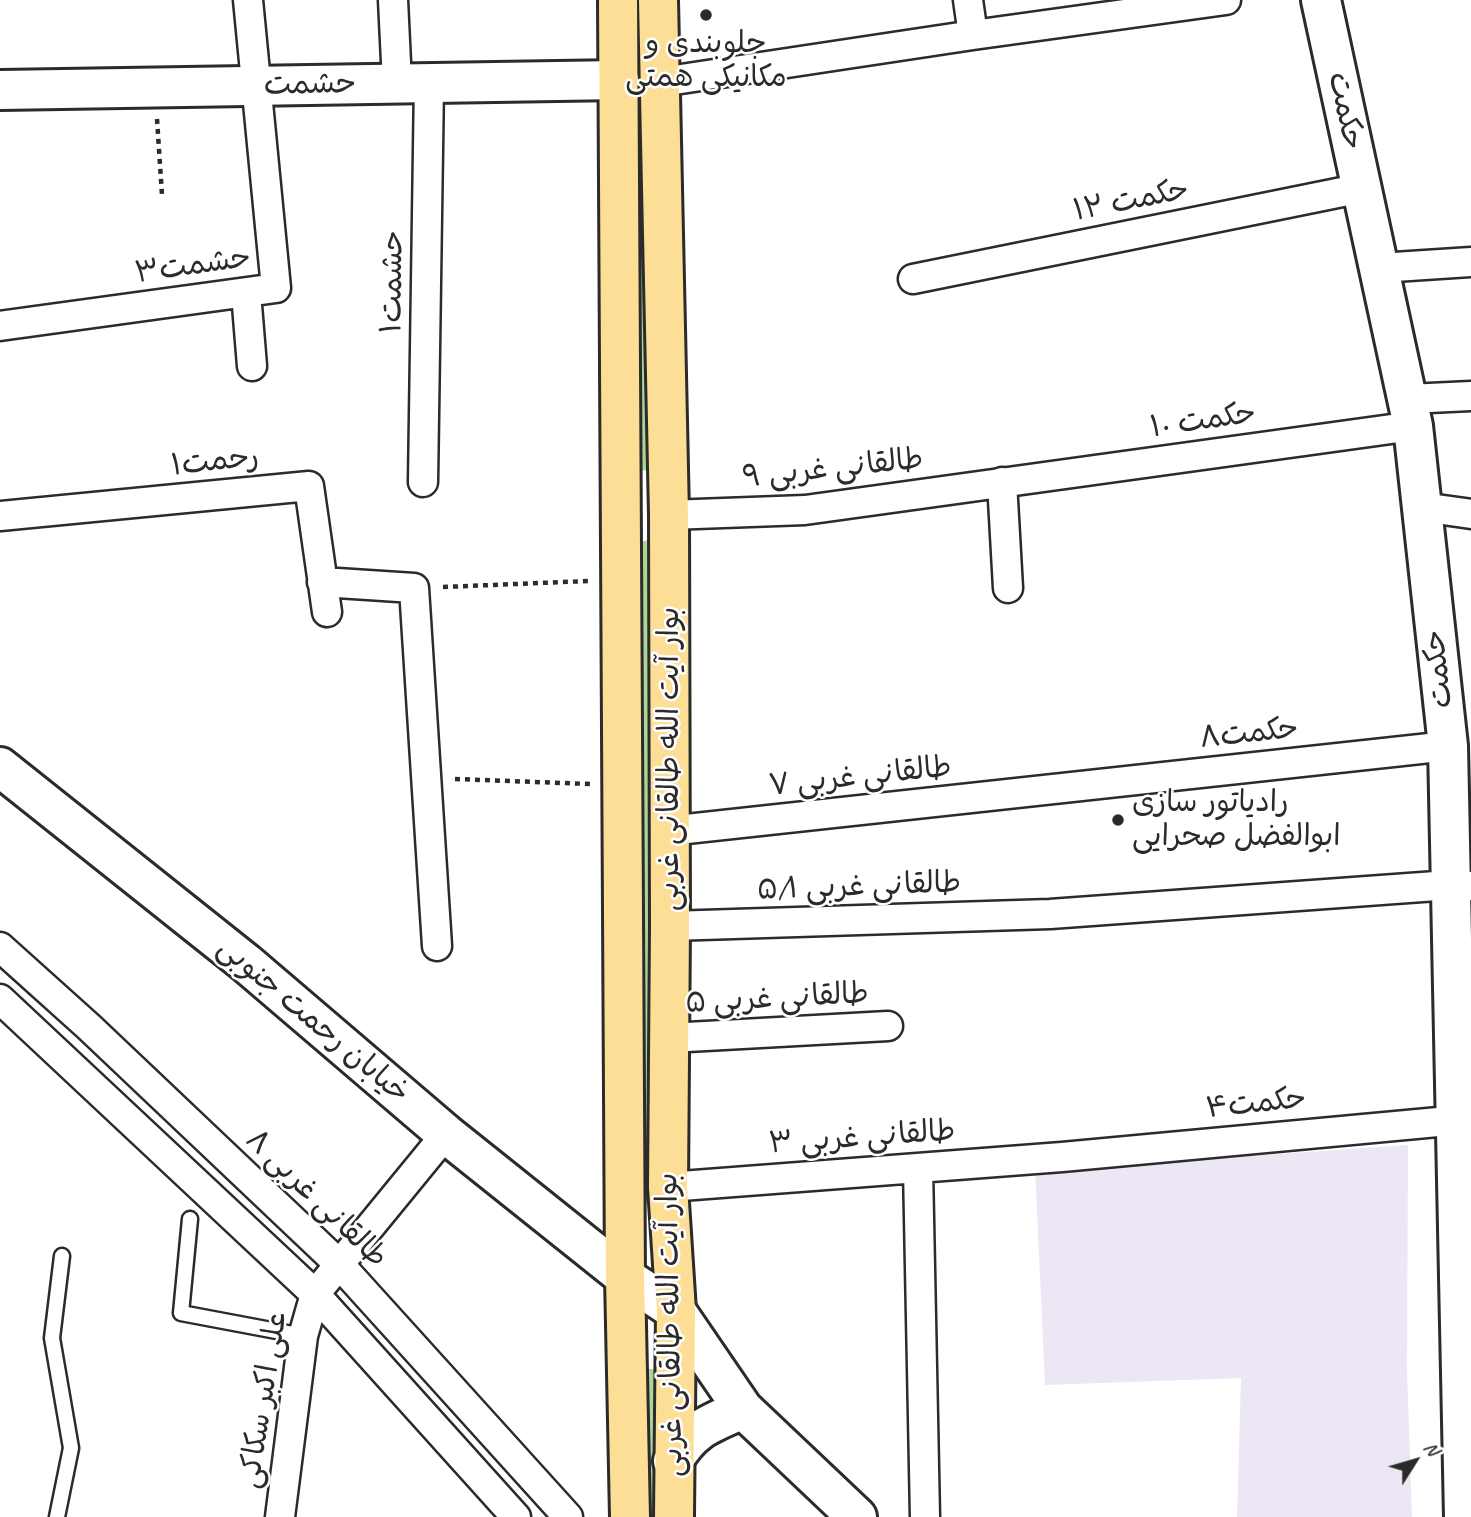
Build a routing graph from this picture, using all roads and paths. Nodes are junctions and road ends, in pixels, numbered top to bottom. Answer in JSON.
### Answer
{"nodes":[{"id":1,"x":248,"y":0,"type":"edge"},
{"id":2,"x":393,"y":0,"type":"edge"},
{"id":3,"x":618,"y":0,"type":"edge"},
{"id":4,"x":658,"y":0,"type":"edge"},
{"id":5,"x":968,"y":0,"type":"edge"},
{"id":6,"x":1226,"y":0,"type":"edge"},
{"id":7,"x":1321,"y":0,"type":"edge"},
{"id":8,"x":973,"y":35,"type":"junction"},
{"id":9,"x":619,"y":80,"type":"junction"},
{"id":10,"x":661,"y":82,"type":"junction"},
{"id":11,"x":413,"y":83,"type":"junction"},
{"id":12,"x":255,"y":85,"type":"junction"},
{"id":13,"x":155,"y":87,"type":"junction"},
{"id":14,"x":0,"y":90,"type":"edge"},
{"id":15,"x":1362,"y":188,"type":"junction"},
{"id":16,"x":162,"y":195,"type":"dead end"},
{"id":17,"x":1471,"y":262,"type":"edge"},
{"id":18,"x":1379,"y":268,"type":"junction"},
{"id":19,"x":913,"y":279,"type":"dead end"},
{"id":20,"x":246,"y":292,"type":"junction"},
{"id":21,"x":0,"y":326,"type":"edge"},
{"id":22,"x":251,"y":366,"type":"dead end"},
{"id":23,"x":1471,"y":396,"type":"edge"},
{"id":24,"x":1410,"y":412,"type":"junction"},
{"id":25,"x":423,"y":481,"type":"dead end"},
{"id":26,"x":1002,"y":482,"type":"junction"},
{"id":27,"x":1422,"y":507,"type":"junction"},
{"id":28,"x":1471,"y":514,"type":"edge"},
{"id":29,"x":669,"y":515,"type":"junction"},
{"id":30,"x":0,"y":516,"type":"edge"},
{"id":31,"x":621,"y":523,"type":"junction"},
{"id":32,"x":621,"y":580,"type":"junction"},
{"id":33,"x":323,"y":582,"type":"junction"},
{"id":34,"x":414,"y":588,"type":"junction"},
{"id":35,"x":1008,"y":588,"type":"dead end"},
{"id":36,"x":327,"y":612,"type":"dead end"},
{"id":37,"x":1448,"y":746,"type":"junction"},
{"id":38,"x":0,"y":767,"type":"edge"},
{"id":39,"x":426,"y":778,"type":"junction"},
{"id":40,"x":623,"y":785,"type":"junction"},
{"id":41,"x":1058,"y":789,"type":"joint"},
{"id":42,"x":668,"y":831,"type":"junction"},
{"id":43,"x":1461,"y":886,"type":"edge"},
{"id":44,"x":670,"y":926,"type":"junction"},
{"id":45,"x":438,"y":946,"type":"dead end"},
{"id":46,"x":0,"y":947,"type":"edge"},
{"id":47,"x":0,"y":999,"type":"edge"},
{"id":48,"x":888,"y":1026,"type":"dead end"},
{"id":49,"x":669,"y":1038,"type":"junction"},
{"id":50,"x":1464,"y":1119,"type":"edge"},
{"id":51,"x":446,"y":1134,"type":"junction"},
{"id":52,"x":1062,"y":1157,"type":"joint"},
{"id":53,"x":918,"y":1168,"type":"junction"},
{"id":54,"x":668,"y":1186,"type":"junction"},
{"id":55,"x":190,"y":1219,"type":"dead end"},
{"id":56,"x":62,"y":1256,"type":"dead end"},
{"id":57,"x":341,"y":1265,"type":"junction"},
{"id":58,"x":625,"y":1277,"type":"junction"},
{"id":59,"x":315,"y":1294,"type":"junction"},
{"id":60,"x":1465,"y":1308,"type":"edge"},
{"id":61,"x":676,"y":1311,"type":"junction"},
{"id":62,"x":303,"y":1336,"type":"junction"},
{"id":63,"x":743,"y":1409,"type":"junction"},
{"id":64,"x":673,"y":1461,"type":"junction"},
{"id":65,"x":57,"y":1517,"type":"edge"},
{"id":66,"x":280,"y":1517,"type":"edge"},
{"id":67,"x":516,"y":1517,"type":"edge"},
{"id":68,"x":568,"y":1517,"type":"edge"},
{"id":69,"x":630,"y":1517,"type":"edge"},
{"id":70,"x":674,"y":1517,"type":"edge"},
{"id":71,"x":857,"y":1517,"type":"edge"},
{"id":72,"x":925,"y":1517,"type":"edge"},
{"id":73,"x":1464,"y":1517,"type":"edge"}],
"edges":[{"from":1,"to":12,"type":"street"},
{"from":2,"to":11,"type":"street","name":"حشمت۱"},
{"from":3,"to":9,"type":"main road","name":"بوار آیت الله طالقانی غربی"},
{"from":4,"to":10,"type":"main road","name":"بوار آیت الله طالقانی غربی"},
{"from":5,"to":8,"type":"street"},
{"from":6,"to":8,"type":"street"},
{"from":7,"to":15,"type":"street","name":"حکمت"},
{"from":8,"to":10,"type":"street"},
{"from":9,"to":11,"type":"street","name":"حشمت"},
{"from":9,"to":31,"type":"main road","name":"بوار آیت الله طالقانی غربی"},
{"from":10,"to":29,"type":"main road","name":"بوار آیت الله طالقانی غربی"},
{"from":11,"to":12,"type":"street","name":"حشمت"},
{"from":11,"to":25,"type":"street","name":"حشمت۱"},
{"from":12,"to":13,"type":"street","name":"حشمت"},
{"from":12,"to":20,"type":"street","name":"حشمت۳"},
{"from":13,"to":14,"type":"street","name":"حشمت"},
{"from":13,"to":16,"type":"path"},
{"from":15,"to":18,"type":"street","name":"حکمت"},
{"from":15,"to":19,"type":"street","name":"حکمت ۱۲"},
{"from":17,"to":18,"type":"street"},
{"from":18,"to":24,"type":"street","name":"حکمت"},
{"from":20,"to":21,"type":"street","name":"حشمت۳"},
{"from":20,"to":22,"type":"street"},
{"from":23,"to":24,"type":"street","name":"حکمت ۱۰"},
{"from":24,"to":26,"type":"street","name":"حکمت ۱۰"},
{"from":24,"to":27,"type":"street","name":"حکمت"},
{"from":26,"to":29,"type":"street","name":"طالقانی غربی ۹"},
{"from":26,"to":35,"type":"street"},
{"from":27,"to":28,"type":"street"},
{"from":27,"to":37,"type":"street","name":"حکمت"},
{"from":29,"to":31,"type":"main road"},
{"from":29,"to":42,"type":"main road","name":"بوار آیت الله طالقانی غربی"},
{"from":30,"to":33,"type":"street","name":"رحمت۱"},
{"from":31,"to":32,"type":"main road","name":"بوار آیت الله طالقانی غربی"},
{"from":32,"to":34,"type":"path"},
{"from":32,"to":40,"type":"main road","name":"بوار آیت الله طالقانی غربی"},
{"from":33,"to":34,"type":"street"},
{"from":33,"to":36,"type":"street","name":"رحمت۱"},
{"from":34,"to":39,"type":"street"},
{"from":37,"to":41,"type":"street","name":"حکمت۸"},
{"from":37,"to":43,"type":"street","name":"حکمت"},
{"from":38,"to":51,"type":"street","name":"خیابان رحمت جنوبی"},
{"from":39,"to":40,"type":"path"},
{"from":39,"to":45,"type":"street"},
{"from":40,"to":58,"type":"main road","name":"بوار آیت الله طالقانی غربی"},
{"from":41,"to":42,"type":"street","name":"طالقانی غربی ۷"},
{"from":42,"to":44,"type":"main road","name":"بوار آیت الله طالقانی غربی"},
{"from":43,"to":44,"type":"street","name":"طالقانی غربی ۵/۱"},
{"from":43,"to":50,"type":"street","name":"حکمت"},
{"from":44,"to":49,"type":"main road","name":"بوار آیت الله طالقانی غربی"},
{"from":46,"to":57,"type":"street","name":"طالقانی غربی ۸"},
{"from":47,"to":59,"type":"street"},
{"from":48,"to":49,"type":"street","name":"طالقانی غربی ۵"},
{"from":49,"to":54,"type":"main road","name":"بوار آیت الله طالقانی غربی"},
{"from":50,"to":52,"type":"street","name":"حکمت۴"},
{"from":50,"to":60,"type":"street","name":"حکمت"},
{"from":51,"to":57,"type":"street"},
{"from":51,"to":58,"type":"street","name":"خیابان رحمت جنوبی"},
{"from":52,"to":53,"type":"street","name":"طالقانی غربی ۳"},
{"from":53,"to":54,"type":"street","name":"طالقانی غربی ۳"},
{"from":53,"to":72,"type":"street"},
{"from":54,"to":61,"type":"main road","name":"بوار آیت الله طالقانی غربی"},
{"from":55,"to":62,"type":"lane"},
{"from":56,"to":65,"type":"lane"},
{"from":57,"to":59,"type":"street"},
{"from":57,"to":68,"type":"street","name":"طالقانی غربی ۸"},
{"from":58,"to":61,"type":"street","name":"خیابان رحمت جنوبی"},
{"from":58,"to":69,"type":"main road","name":"بوار آیت الله طالقانی غربی"},
{"from":59,"to":62,"type":"street","name":"علی اکبر سکاکی"},
{"from":59,"to":67,"type":"street"},
{"from":60,"to":73,"type":"street","name":"حکمت"},
{"from":61,"to":63,"type":"street"},
{"from":61,"to":64,"type":"main road","name":"بوار آیت الله طالقانی غربی"},
{"from":62,"to":66,"type":"street","name":"علی اکبر سکاکی"},
{"from":63,"to":64,"type":"street"},
{"from":63,"to":71,"type":"street"},
{"from":64,"to":70,"type":"main road","name":"بوار آیت الله طالقانی غربی"}]}
